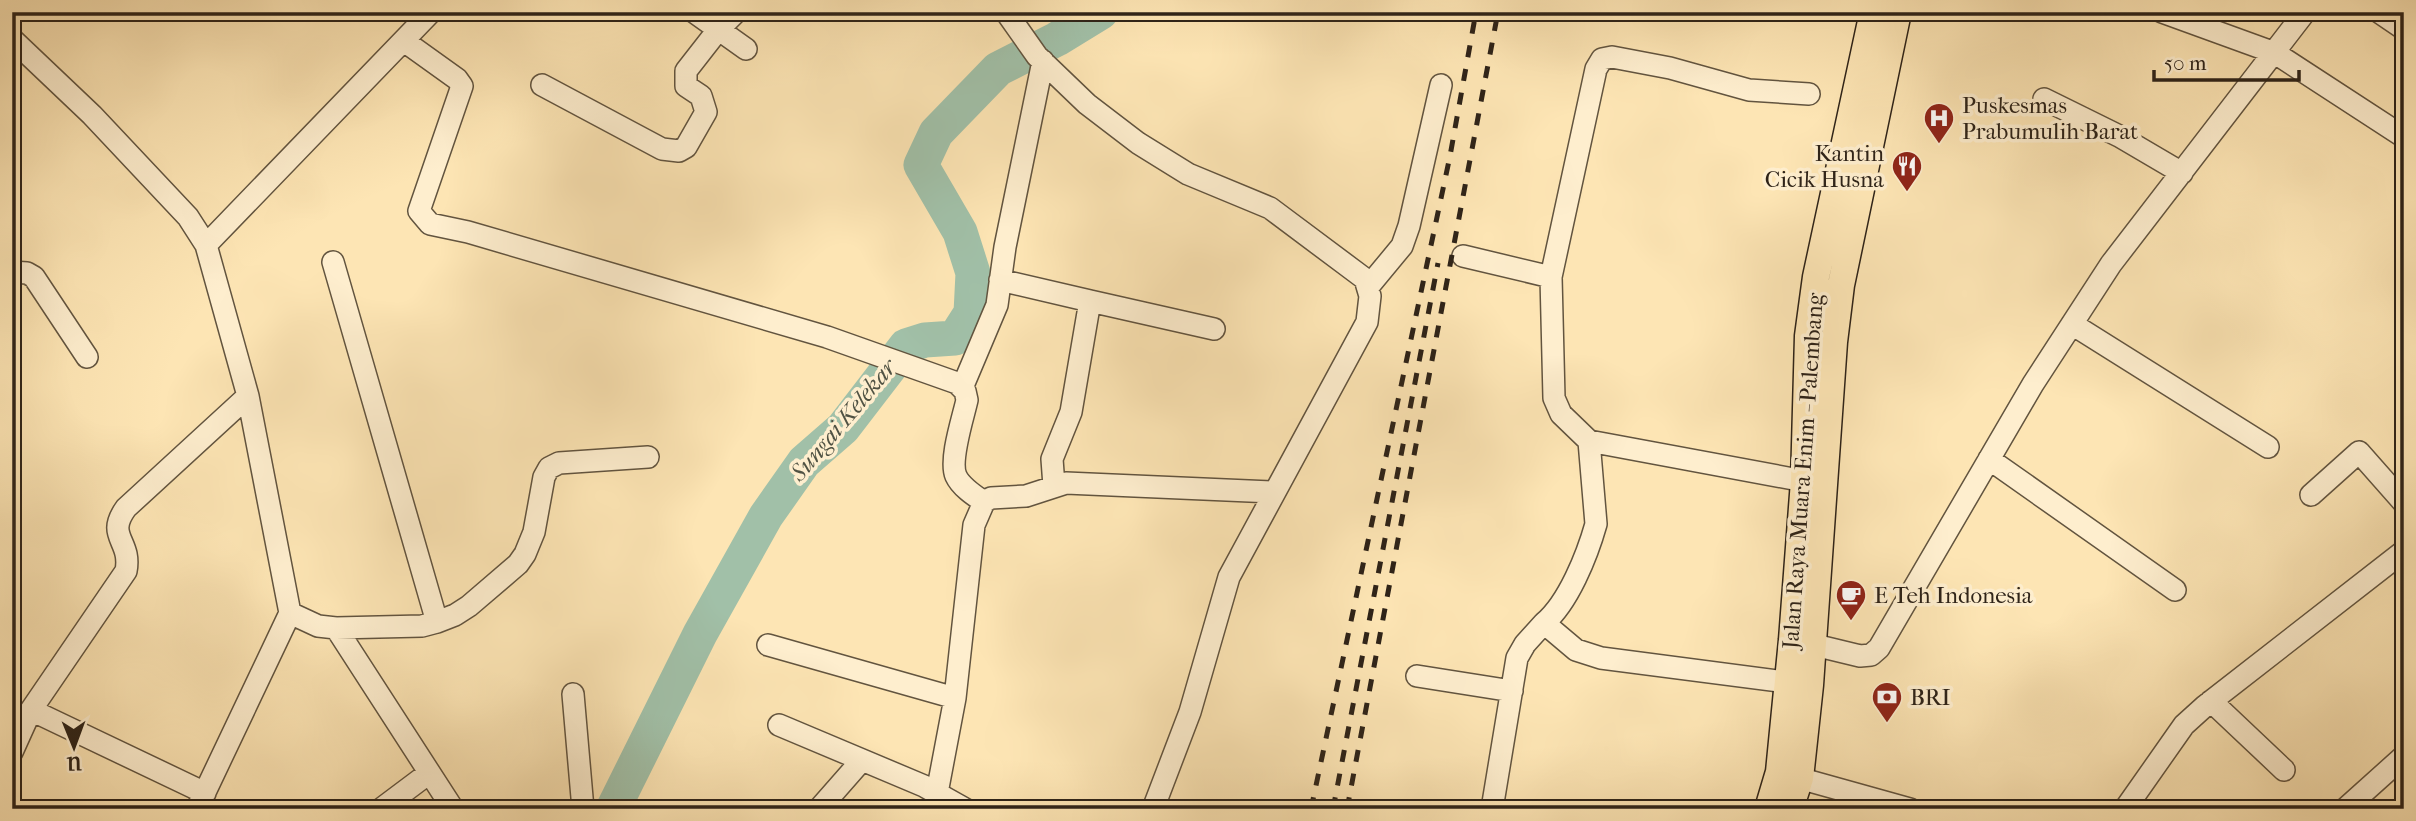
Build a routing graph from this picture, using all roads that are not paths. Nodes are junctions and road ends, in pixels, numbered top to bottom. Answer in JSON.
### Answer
{"nodes":[{"id":1,"x":431,"y":12,"type":"edge"},
{"id":2,"x":694,"y":12,"type":"edge"},
{"id":3,"x":736,"y":12,"type":"edge"},
{"id":4,"x":1006,"y":12,"type":"edge"},
{"id":5,"x":1873,"y":12,"type":"edge"},
{"id":6,"x":1898,"y":12,"type":"edge"},
{"id":7,"x":2162,"y":12,"type":"edge"},
{"id":8,"x":2305,"y":12,"type":"edge"},
{"id":9,"x":2379,"y":12,"type":"edge"},
{"id":10,"x":2404,"y":29,"type":"edge"},
{"id":11,"x":718,"y":30,"type":"junction"},
{"id":12,"x":12,"y":39,"type":"edge"},
{"id":13,"x":404,"y":41,"type":"junction"},
{"id":14,"x":746,"y":49,"type":"dead end"},
{"id":15,"x":2275,"y":53,"type":"junction"},
{"id":16,"x":1040,"y":59,"type":"junction"},
{"id":17,"x":542,"y":85,"type":"dead end"},
{"id":18,"x":1441,"y":85,"type":"dead end"},
{"id":19,"x":1809,"y":94,"type":"dead end"},
{"id":20,"x":2043,"y":99,"type":"dead end"},
{"id":21,"x":2404,"y":137,"type":"edge"},
{"id":22,"x":2182,"y":173,"type":"junction"},
{"id":23,"x":206,"y":245,"type":"junction"},
{"id":24,"x":1463,"y":257,"type":"dead end"},
{"id":25,"x":333,"y":262,"type":"dead end"},
{"id":26,"x":12,"y":272,"type":"edge"},
{"id":27,"x":1551,"y":277,"type":"junction"},
{"id":28,"x":1000,"y":280,"type":"junction"},
{"id":29,"x":1368,"y":287,"type":"junction"},
{"id":30,"x":1090,"y":301,"type":"junction"},
{"id":31,"x":2072,"y":324,"type":"junction"},
{"id":32,"x":1214,"y":329,"type":"dead end"},
{"id":33,"x":87,"y":357,"type":"dead end"},
{"id":34,"x":962,"y":388,"type":"junction"},
{"id":35,"x":248,"y":396,"type":"junction"},
{"id":36,"x":1589,"y":441,"type":"junction"},
{"id":37,"x":2268,"y":447,"type":"dead end"},
{"id":38,"x":648,"y":457,"type":"dead end"},
{"id":39,"x":1989,"y":459,"type":"junction"},
{"id":40,"x":1815,"y":479,"type":"junction"},
{"id":41,"x":1054,"y":486,"type":"junction"},
{"id":42,"x":1274,"y":492,"type":"junction"},
{"id":43,"x":2311,"y":495,"type":"dead end"},
{"id":44,"x":984,"y":502,"type":"junction"},
{"id":45,"x":2404,"y":503,"type":"edge"},
{"id":46,"x":2404,"y":551,"type":"edge"},
{"id":47,"x":2175,"y":590,"type":"dead end"},
{"id":48,"x":290,"y":613,"type":"junction"},
{"id":49,"x":437,"y":622,"type":"junction"},
{"id":50,"x":1544,"y":623,"type":"junction"},
{"id":51,"x":336,"y":628,"type":"junction"},
{"id":52,"x":1802,"y":642,"type":"junction"},
{"id":53,"x":768,"y":645,"type":"dead end"},
{"id":54,"x":1417,"y":676,"type":"dead end"},
{"id":55,"x":1799,"y":683,"type":"junction"},
{"id":56,"x":1512,"y":691,"type":"junction"},
{"id":57,"x":573,"y":694,"type":"dead end"},
{"id":58,"x":955,"y":698,"type":"junction"},
{"id":59,"x":2211,"y":701,"type":"junction"},
{"id":60,"x":31,"y":710,"type":"junction"},
{"id":61,"x":779,"y":725,"type":"dead end"},
{"id":62,"x":12,"y":752,"type":"edge"},
{"id":63,"x":2404,"y":756,"type":"edge"},
{"id":64,"x":862,"y":760,"type":"junction"},
{"id":65,"x":2284,"y":769,"type":"dead end"},
{"id":66,"x":429,"y":773,"type":"junction"},
{"id":67,"x":1790,"y":775,"type":"junction"},
{"id":68,"x":937,"y":793,"type":"junction"},
{"id":69,"x":201,"y":801,"type":"edge"},
{"id":70,"x":381,"y":809,"type":"edge"},
{"id":71,"x":453,"y":809,"type":"edge"},
{"id":72,"x":583,"y":809,"type":"edge"},
{"id":73,"x":820,"y":809,"type":"edge"},
{"id":74,"x":965,"y":809,"type":"edge"},
{"id":75,"x":1153,"y":809,"type":"edge"},
{"id":76,"x":1492,"y":809,"type":"edge"},
{"id":77,"x":1768,"y":809,"type":"edge"},
{"id":78,"x":1790,"y":809,"type":"edge"},
{"id":79,"x":1910,"y":809,"type":"edge"},
{"id":80,"x":2125,"y":809,"type":"edge"},
{"id":81,"x":2344,"y":809,"type":"edge"}],
"edges":[{"from":1,"to":13,"type":"street"},
{"from":2,"to":11,"type":"street"},
{"from":3,"to":11,"type":"street"},
{"from":4,"to":16,"type":"street"},
{"from":5,"to":40,"type":"main road","name":"Jalan Raya Muara Enim - Palembang"},
{"from":6,"to":40,"type":"main road","name":"Jalan Raya Muara Enim - Palembang"},
{"from":7,"to":15,"type":"street"},
{"from":8,"to":15,"type":"street"},
{"from":9,"to":10,"type":"street"},
{"from":11,"to":14,"type":"street"},
{"from":11,"to":17,"type":"street"},
{"from":12,"to":23,"type":"street"},
{"from":13,"to":23,"type":"street"},
{"from":13,"to":34,"type":"street"},
{"from":15,"to":21,"type":"street"},
{"from":15,"to":22,"type":"street"},
{"from":16,"to":28,"type":"street"},
{"from":16,"to":29,"type":"street"},
{"from":18,"to":29,"type":"street"},
{"from":19,"to":27,"type":"street"},
{"from":20,"to":22,"type":"street"},
{"from":22,"to":31,"type":"street"},
{"from":23,"to":35,"type":"street"},
{"from":24,"to":27,"type":"street"},
{"from":25,"to":49,"type":"street"},
{"from":26,"to":33,"type":"street"},
{"from":27,"to":36,"type":"street"},
{"from":28,"to":30,"type":"street"},
{"from":28,"to":34,"type":"street"},
{"from":29,"to":42,"type":"street"},
{"from":30,"to":32,"type":"street"},
{"from":30,"to":41,"type":"street"},
{"from":31,"to":37,"type":"street"},
{"from":31,"to":39,"type":"street"},
{"from":34,"to":44,"type":"street"},
{"from":35,"to":48,"type":"street"},
{"from":35,"to":60,"type":"street"},
{"from":36,"to":40,"type":"street"},
{"from":36,"to":50,"type":"street"},
{"from":38,"to":49,"type":"street"},
{"from":39,"to":47,"type":"street"},
{"from":39,"to":52,"type":"street"},
{"from":40,"to":52,"type":"main road","name":"Jalan Raya Muara Enim - Palembang"},
{"from":41,"to":42,"type":"street"},
{"from":41,"to":44,"type":"street"},
{"from":42,"to":75,"type":"street"},
{"from":43,"to":45,"type":"street"},
{"from":44,"to":58,"type":"street"},
{"from":46,"to":59,"type":"street"},
{"from":48,"to":51,"type":"street"},
{"from":48,"to":69,"type":"street"},
{"from":49,"to":51,"type":"street"},
{"from":50,"to":55,"type":"street"},
{"from":50,"to":56,"type":"street"},
{"from":51,"to":66,"type":"street"},
{"from":52,"to":55,"type":"main road","name":"Jalan Raya Muara Enim - Palembang"},
{"from":53,"to":58,"type":"street"},
{"from":54,"to":56,"type":"street"},
{"from":55,"to":67,"type":"main road","name":"Jalan Raya Muara Enim - Palembang"},
{"from":56,"to":76,"type":"street"},
{"from":57,"to":72,"type":"street"},
{"from":58,"to":68,"type":"street"},
{"from":59,"to":65,"type":"street"},
{"from":59,"to":80,"type":"street"},
{"from":60,"to":62,"type":"street"},
{"from":60,"to":69,"type":"street"},
{"from":61,"to":64,"type":"street"},
{"from":63,"to":81,"type":"street"},
{"from":64,"to":68,"type":"street"},
{"from":64,"to":73,"type":"street"},
{"from":66,"to":70,"type":"street"},
{"from":66,"to":71,"type":"street"},
{"from":67,"to":77,"type":"main road","name":"Jalan Raya Muara Enim - Palembang"},
{"from":67,"to":78,"type":"main road","name":"Jalan Raya Muara Enim - Palembang"},
{"from":67,"to":79,"type":"street"},
{"from":68,"to":74,"type":"street"}]}
